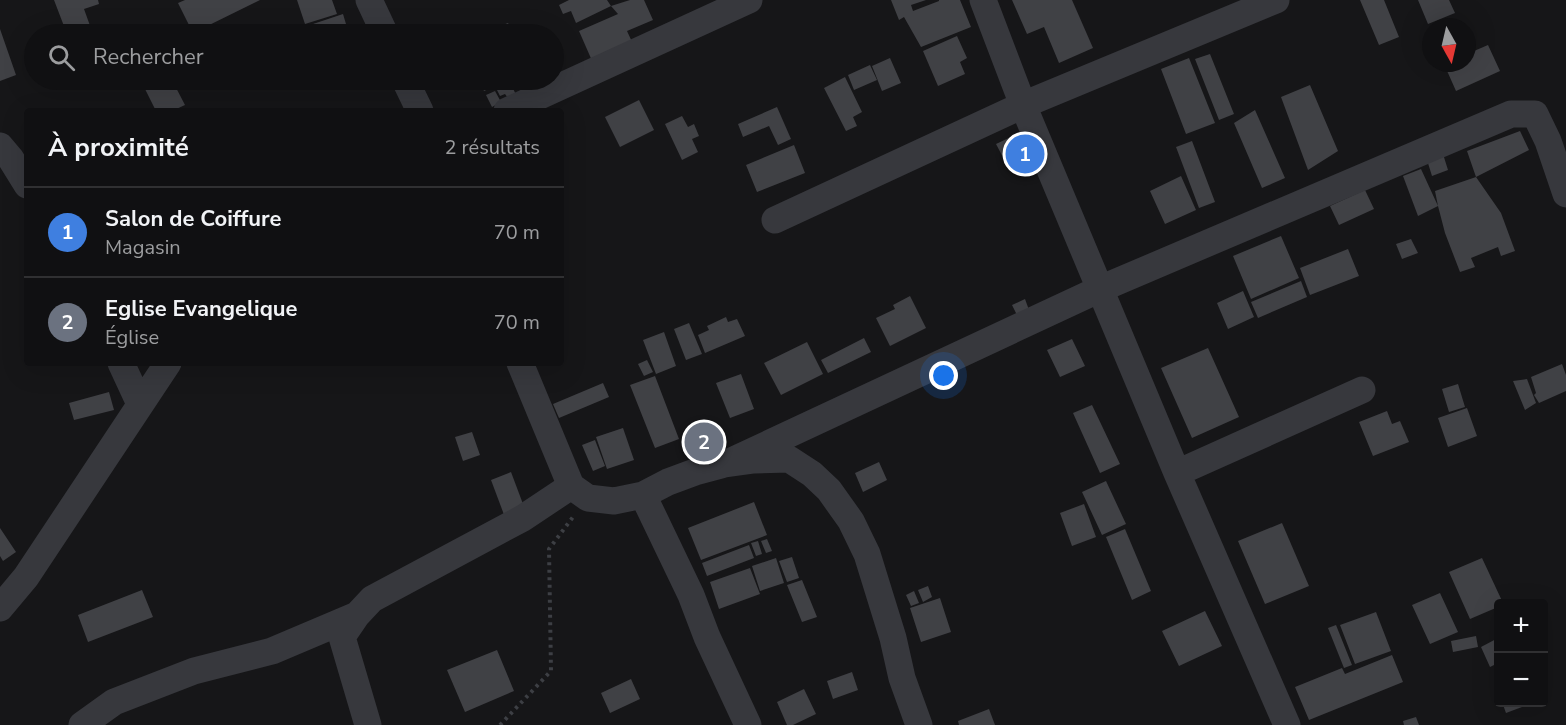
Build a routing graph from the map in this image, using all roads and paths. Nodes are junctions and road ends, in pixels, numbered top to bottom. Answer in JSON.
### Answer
{"nodes":[{"id":1,"x":369,"y":0,"type":"edge"},
{"id":2,"x":749,"y":0,"type":"edge"},
{"id":3,"x":983,"y":0,"type":"edge"},
{"id":4,"x":1276,"y":0,"type":"edge"},
{"id":5,"x":380,"y":24,"type":"edge"},
{"id":6,"x":564,"y":85,"type":"edge"},
{"id":7,"x":410,"y":90,"type":"edge"},
{"id":8,"x":553,"y":90,"type":"edge"},
{"id":9,"x":1023,"y":105,"type":"junction"},
{"id":10,"x":419,"y":108,"type":"edge"},
{"id":11,"x":514,"y":108,"type":"edge"},
{"id":12,"x":0,"y":147,"type":"edge"},
{"id":13,"x":24,"y":180,"type":"edge"},
{"id":14,"x":1566,"y":194,"type":"edge"},
{"id":15,"x":775,"y":220,"type":"dead end"},
{"id":16,"x":1100,"y":289,"type":"junction"},
{"id":17,"x":122,"y":366,"type":"edge"},
{"id":18,"x":166,"y":366,"type":"edge"},
{"id":19,"x":521,"y":366,"type":"edge"},
{"id":20,"x":1362,"y":390,"type":"dead end"},
{"id":21,"x":140,"y":404,"type":"junction"},
{"id":22,"x":725,"y":464,"type":"junction"},
{"id":23,"x":1177,"y":473,"type":"junction"},
{"id":24,"x":580,"y":492,"type":"junction"},
{"id":25,"x":643,"y":495,"type":"junction"},
{"id":26,"x":0,"y":608,"type":"edge"},
{"id":27,"x":357,"y":615,"type":"junction"},
{"id":28,"x":82,"y":725,"type":"edge"},
{"id":29,"x":368,"y":725,"type":"edge"},
{"id":30,"x":500,"y":725,"type":"edge"},
{"id":31,"x":748,"y":725,"type":"edge"},
{"id":32,"x":920,"y":725,"type":"edge"},
{"id":33,"x":1287,"y":725,"type":"edge"}],
"edges":[{"from":1,"to":5,"type":"street"},
{"from":2,"to":6,"type":"street"},
{"from":3,"to":9,"type":"street"},
{"from":4,"to":9,"type":"street"},
{"from":7,"to":10,"type":"street"},
{"from":8,"to":11,"type":"street"},
{"from":9,"to":15,"type":"street"},
{"from":9,"to":16,"type":"street"},
{"from":12,"to":13,"type":"street"},
{"from":14,"to":16,"type":"street"},
{"from":16,"to":22,"type":"street"},
{"from":16,"to":23,"type":"street"},
{"from":17,"to":21,"type":"street"},
{"from":18,"to":21,"type":"street"},
{"from":19,"to":24,"type":"street"},
{"from":20,"to":23,"type":"street"},
{"from":21,"to":26,"type":"street"},
{"from":22,"to":25,"type":"street"},
{"from":22,"to":32,"type":"street"},
{"from":23,"to":33,"type":"street"},
{"from":24,"to":25,"type":"street"},
{"from":24,"to":27,"type":"street"},
{"from":24,"to":30,"type":"path"},
{"from":25,"to":31,"type":"street"},
{"from":27,"to":28,"type":"street"},
{"from":27,"to":29,"type":"street"}]}
